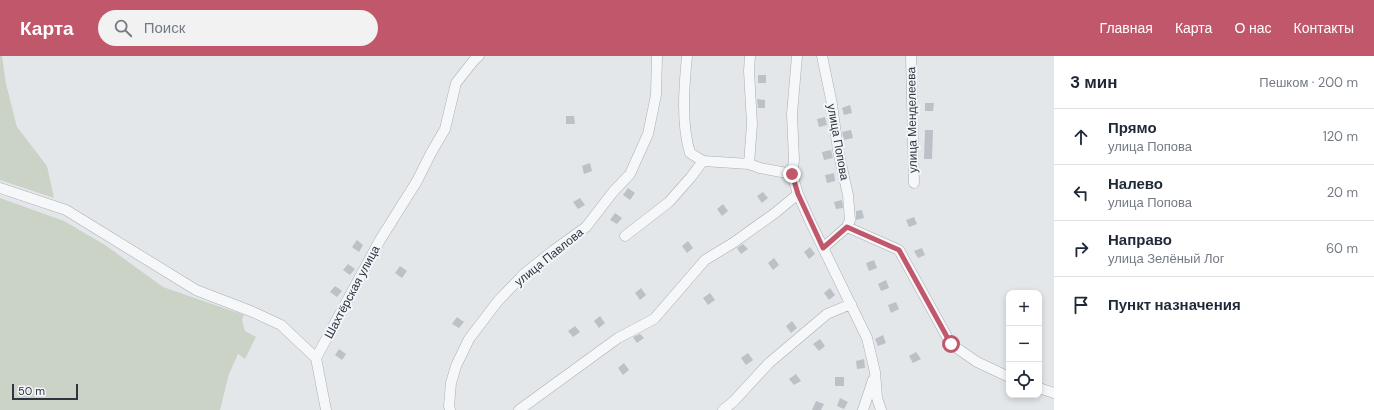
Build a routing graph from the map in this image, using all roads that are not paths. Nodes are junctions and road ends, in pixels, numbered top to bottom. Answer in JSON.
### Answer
{"nodes":[{"id":1,"x":479,"y":56,"type":"edge"},
{"id":2,"x":657,"y":56,"type":"edge"},
{"id":3,"x":687,"y":56,"type":"edge"},
{"id":4,"x":750,"y":56,"type":"edge"},
{"id":5,"x":797,"y":56,"type":"edge"},
{"id":6,"x":822,"y":56,"type":"edge"},
{"id":7,"x":911,"y":56,"type":"edge"},
{"id":8,"x":703,"y":161,"type":"junction"},
{"id":9,"x":750,"y":164,"type":"junction"},
{"id":10,"x":792,"y":174,"type":"junction"},
{"id":11,"x":914,"y":184,"type":"dead end"},
{"id":12,"x":0,"y":188,"type":"edge"},
{"id":13,"x":798,"y":194,"type":"junction"},
{"id":14,"x":847,"y":227,"type":"junction"},
{"id":15,"x":625,"y":236,"type":"dead end"},
{"id":16,"x":823,"y":248,"type":"junction"},
{"id":17,"x":851,"y":304,"type":"junction"},
{"id":18,"x":316,"y":358,"type":"junction"},
{"id":19,"x":875,"y":372,"type":"junction"},
{"id":20,"x":1006,"y":376,"type":"edge"},
{"id":21,"x":1042,"y":389,"type":"edge"},
{"id":22,"x":1054,"y":393,"type":"edge"},
{"id":23,"x":326,"y":410,"type":"edge"},
{"id":24,"x":450,"y":410,"type":"edge"},
{"id":25,"x":519,"y":410,"type":"edge"},
{"id":26,"x":723,"y":410,"type":"edge"},
{"id":27,"x":863,"y":410,"type":"edge"},
{"id":28,"x":881,"y":410,"type":"edge"}],
"edges":[{"from":1,"to":18,"type":"street","name":"Шахтёрская улица"},
{"from":2,"to":24,"type":"street","name":"улица Павлова"},
{"from":3,"to":8,"type":"street"},
{"from":4,"to":9,"type":"street"},
{"from":5,"to":10,"type":"street"},
{"from":6,"to":14,"type":"street","name":"улица Попова"},
{"from":7,"to":11,"type":"street","name":"улица Менделеева"},
{"from":8,"to":9,"type":"street"},
{"from":8,"to":15,"type":"street"},
{"from":9,"to":10,"type":"street"},
{"from":10,"to":13,"type":"street"},
{"from":12,"to":18,"type":"street"},
{"from":13,"to":16,"type":"street"},
{"from":13,"to":25,"type":"street"},
{"from":14,"to":16,"type":"street"},
{"from":14,"to":20,"type":"street"},
{"from":16,"to":17,"type":"street"},
{"from":17,"to":19,"type":"street"},
{"from":17,"to":26,"type":"street"},
{"from":18,"to":23,"type":"street"},
{"from":19,"to":27,"type":"street"},
{"from":19,"to":28,"type":"street"},
{"from":21,"to":22,"type":"street"}]}
